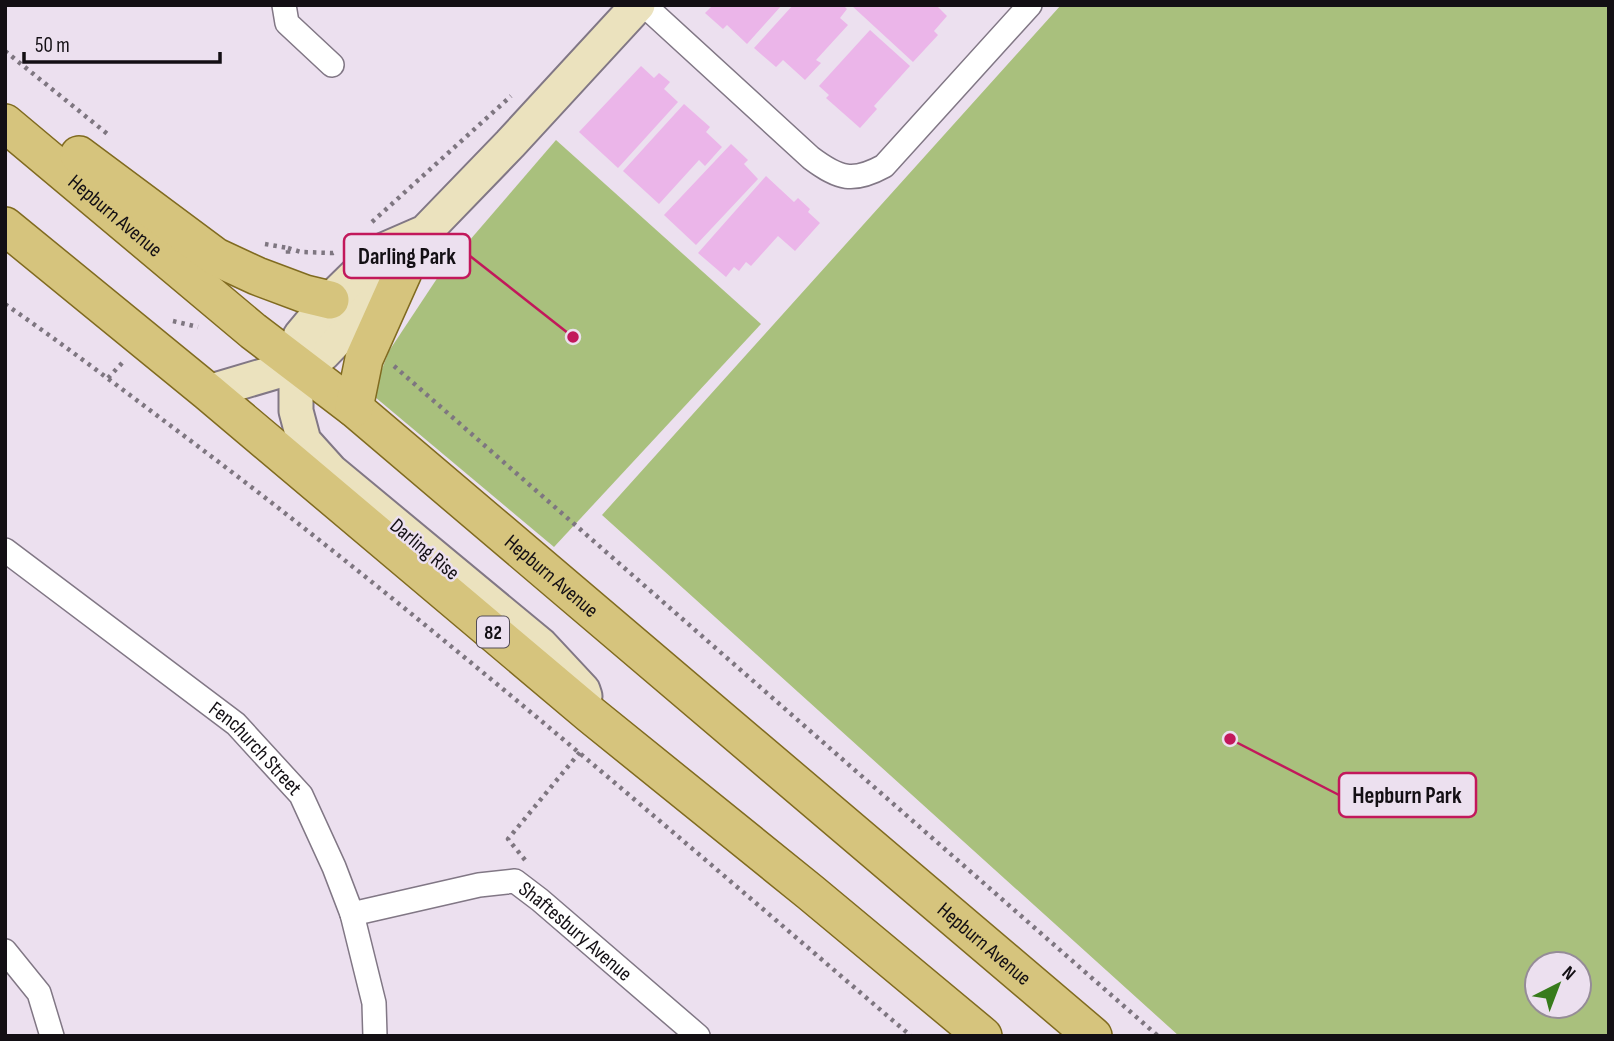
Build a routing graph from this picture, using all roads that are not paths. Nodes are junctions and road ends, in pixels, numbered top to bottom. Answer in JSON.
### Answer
{"nodes":[{"id":1,"x":284,"y":5,"type":"edge"},
{"id":2,"x":638,"y":5,"type":"edge"},
{"id":3,"x":644,"y":5,"type":"edge"},
{"id":4,"x":1030,"y":5,"type":"edge"},
{"id":5,"x":332,"y":65,"type":"dead end"},
{"id":6,"x":5,"y":100,"type":"edge"},
{"id":7,"x":5,"y":123,"type":"edge"},
{"id":8,"x":5,"y":226,"type":"edge"},
{"id":9,"x":425,"y":232,"type":"junction"},
{"id":10,"x":402,"y":272,"type":"junction"},
{"id":11,"x":330,"y":300,"type":"junction"},
{"id":12,"x":296,"y":366,"type":"junction"},
{"id":13,"x":208,"y":392,"type":"junction"},
{"id":14,"x":354,"y":408,"type":"junction"},
{"id":15,"x":5,"y":550,"type":"edge"},
{"id":16,"x":591,"y":715,"type":"junction"},
{"id":17,"x":352,"y":914,"type":"junction"},
{"id":18,"x":5,"y":951,"type":"edge"},
{"id":19,"x":52,"y":1036,"type":"edge"},
{"id":20,"x":375,"y":1036,"type":"edge"},
{"id":21,"x":698,"y":1036,"type":"edge"},
{"id":22,"x":983,"y":1036,"type":"edge"},
{"id":23,"x":1093,"y":1036,"type":"edge"}],
"edges":[{"from":1,"to":5,"type":"street"},
{"from":2,"to":9,"type":"street","name":"Darling Rise"},
{"from":3,"to":4,"type":"street"},
{"from":6,"to":11,"type":"main road"},
{"from":7,"to":12,"type":"main road","name":"Hepburn Avenue"},
{"from":8,"to":13,"type":"main road","number":"82"},
{"from":9,"to":10,"type":"street","name":"Darling Rise"},
{"from":9,"to":11,"type":"street","name":"Darling Rise"},
{"from":10,"to":12,"type":"street","name":"Darling Rise"},
{"from":10,"to":14,"type":"main road"},
{"from":11,"to":12,"type":"street","name":"Darling Rise"},
{"from":12,"to":13,"type":"street","name":"Darling Rise"},
{"from":12,"to":14,"type":"main road","name":"Hepburn Avenue"},
{"from":12,"to":16,"type":"street","name":"Darling Rise"},
{"from":13,"to":16,"type":"main road","number":"82"},
{"from":14,"to":23,"type":"main road","name":"Hepburn Avenue"},
{"from":15,"to":17,"type":"street","name":"Fenchurch Street"},
{"from":16,"to":22,"type":"main road","number":"82"},
{"from":17,"to":20,"type":"street","name":"Fenchurch Street"},
{"from":17,"to":21,"type":"street","name":"Shaftesbury Avenue"},
{"from":18,"to":19,"type":"street"}]}
